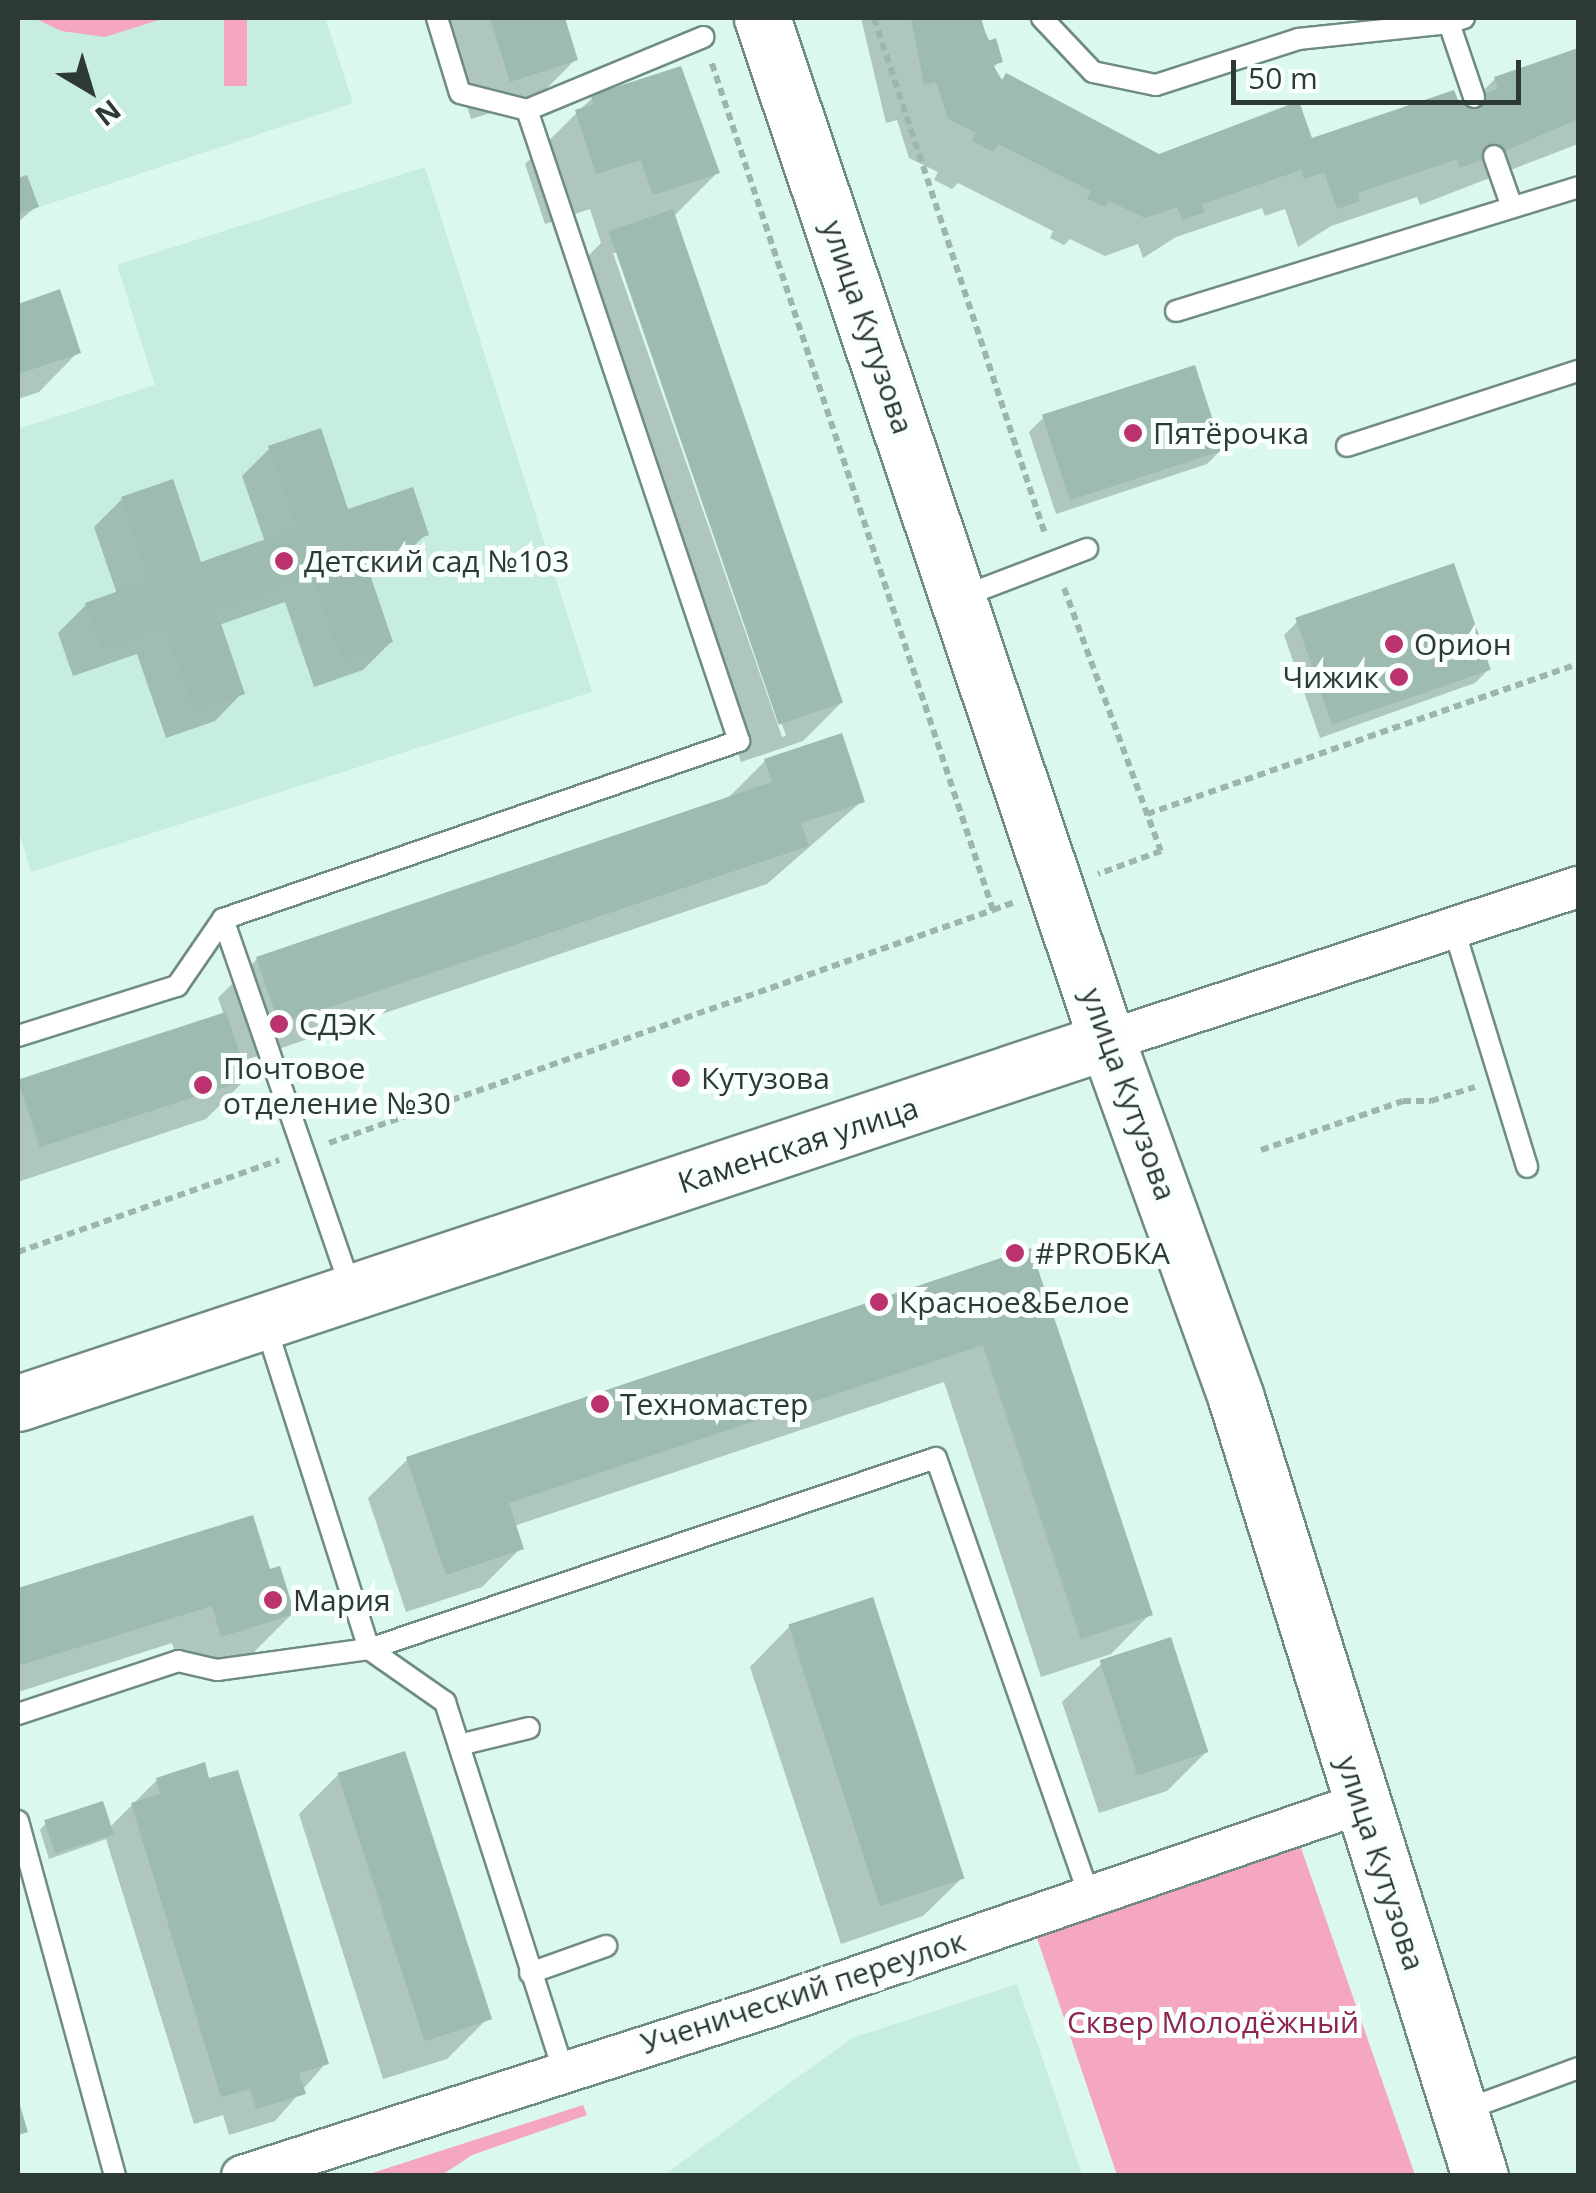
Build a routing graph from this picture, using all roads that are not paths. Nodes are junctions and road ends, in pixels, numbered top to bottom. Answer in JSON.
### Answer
{"nodes":[{"id":1,"x":436,"y":18,"type":"edge"},
{"id":2,"x":762,"y":18,"type":"edge"},
{"id":3,"x":1042,"y":18,"type":"edge"},
{"id":4,"x":1456,"y":20,"type":"edge"},
{"id":5,"x":703,"y":37,"type":"dead end"},
{"id":6,"x":1474,"y":97,"type":"dead end"},
{"id":7,"x":527,"y":110,"type":"junction"},
{"id":8,"x":1494,"y":156,"type":"dead end"},
{"id":9,"x":1578,"y":187,"type":"edge"},
{"id":10,"x":1512,"y":208,"type":"junction"},
{"id":11,"x":1176,"y":311,"type":"dead end"},
{"id":12,"x":1578,"y":371,"type":"edge"},
{"id":13,"x":1347,"y":446,"type":"dead end"},
{"id":14,"x":1087,"y":550,"type":"dead end"},
{"id":15,"x":960,"y":597,"type":"junction"},
{"id":16,"x":1575,"y":898,"type":"edge"},
{"id":17,"x":224,"y":919,"type":"junction"},
{"id":18,"x":1453,"y":926,"type":"junction"},
{"id":19,"x":18,"y":1036,"type":"edge"},
{"id":20,"x":1108,"y":1041,"type":"junction"},
{"id":21,"x":1527,"y":1167,"type":"dead end"},
{"id":22,"x":352,"y":1292,"type":"junction"},
{"id":23,"x":265,"y":1321,"type":"junction"},
{"id":24,"x":18,"y":1403,"type":"edge"},
{"id":25,"x":369,"y":1649,"type":"junction"},
{"id":26,"x":18,"y":1714,"type":"edge"},
{"id":27,"x":529,"y":1728,"type":"dead end"},
{"id":28,"x":459,"y":1745,"type":"junction"},
{"id":29,"x":1362,"y":1803,"type":"junction"},
{"id":30,"x":18,"y":1821,"type":"edge"},
{"id":31,"x":1089,"y":1894,"type":"junction"},
{"id":32,"x":606,"y":1946,"type":"dead end"},
{"id":33,"x":530,"y":1973,"type":"junction"},
{"id":34,"x":1578,"y":2068,"type":"edge"},
{"id":35,"x":564,"y":2070,"type":"junction"},
{"id":36,"x":1460,"y":2112,"type":"junction"},
{"id":37,"x":114,"y":2176,"type":"edge"},
{"id":38,"x":242,"y":2176,"type":"edge"},
{"id":39,"x":1480,"y":2176,"type":"edge"}],
"edges":[{"from":1,"to":7,"type":"lane"},
{"from":2,"to":15,"type":"street","name":"улица Кутузова"},
{"from":3,"to":4,"type":"lane"},
{"from":4,"to":6,"type":"lane"},
{"from":5,"to":7,"type":"lane"},
{"from":7,"to":17,"type":"lane"},
{"from":8,"to":10,"type":"lane"},
{"from":9,"to":10,"type":"lane"},
{"from":10,"to":11,"type":"lane"},
{"from":12,"to":13,"type":"lane"},
{"from":14,"to":15,"type":"lane"},
{"from":15,"to":20,"type":"street","name":"улица Кутузова"},
{"from":16,"to":18,"type":"street","name":"Каменская улица"},
{"from":17,"to":19,"type":"lane"},
{"from":17,"to":22,"type":"lane"},
{"from":18,"to":20,"type":"street","name":"Каменская улица"},
{"from":18,"to":21,"type":"lane"},
{"from":20,"to":22,"type":"street","name":"Каменская улица"},
{"from":20,"to":29,"type":"street","name":"улица Кутузова"},
{"from":22,"to":23,"type":"street","name":"Каменская улица"},
{"from":23,"to":24,"type":"street","name":"Каменская улица"},
{"from":23,"to":25,"type":"lane"},
{"from":25,"to":26,"type":"lane"},
{"from":25,"to":28,"type":"lane"},
{"from":25,"to":31,"type":"lane"},
{"from":27,"to":28,"type":"lane"},
{"from":28,"to":33,"type":"lane"},
{"from":29,"to":31,"type":"street","name":"Ученический переулок"},
{"from":29,"to":36,"type":"street","name":"улица Кутузова"},
{"from":30,"to":37,"type":"lane"},
{"from":31,"to":35,"type":"street","name":"Ученический переулок"},
{"from":32,"to":33,"type":"lane"},
{"from":33,"to":35,"type":"lane"},
{"from":34,"to":36,"type":"lane"},
{"from":35,"to":38,"type":"street","name":"Ученический переулок"},
{"from":36,"to":39,"type":"street","name":"улица Кутузова"}]}
